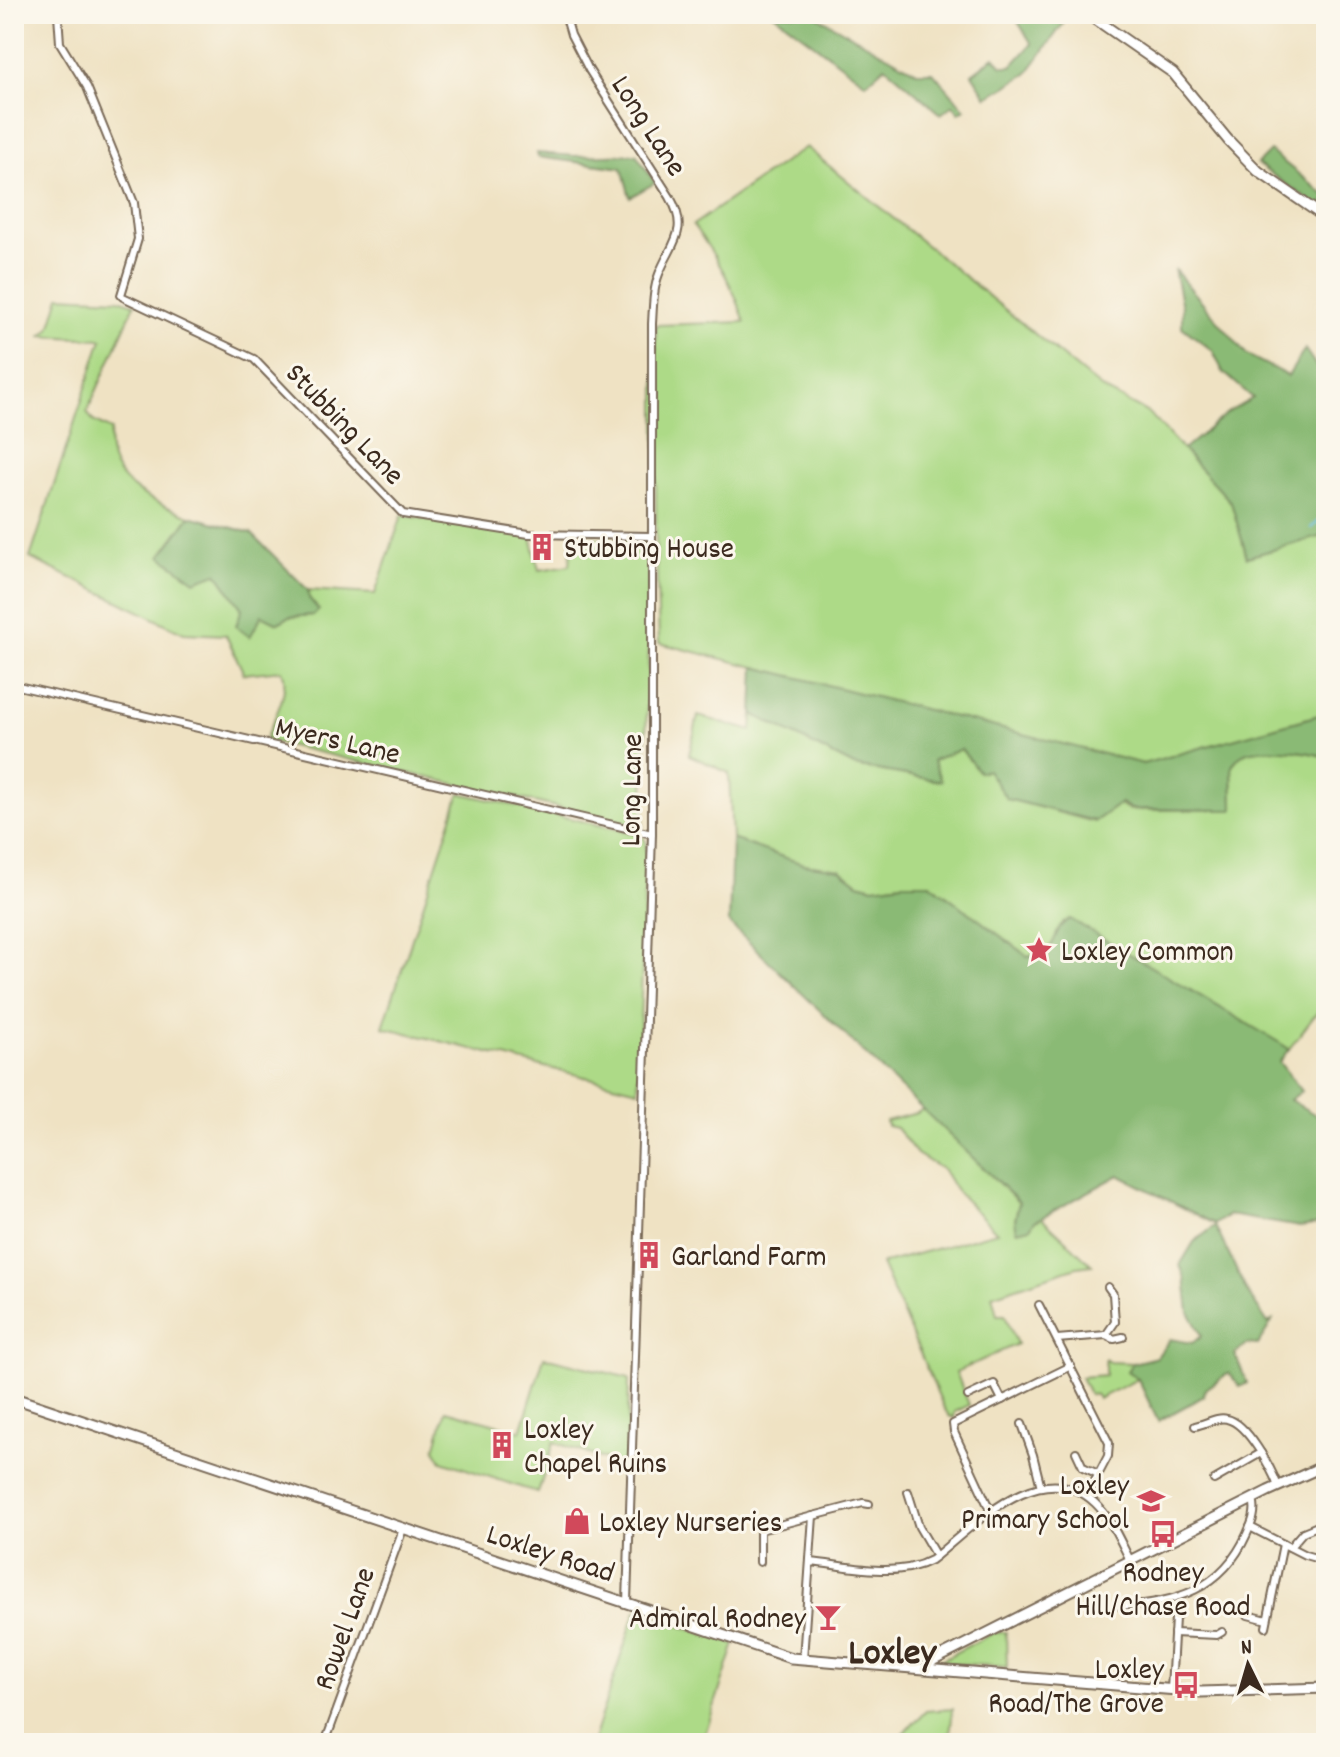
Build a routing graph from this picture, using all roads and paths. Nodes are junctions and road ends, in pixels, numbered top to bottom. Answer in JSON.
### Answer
{"nodes":[{"id":1,"x":58,"y":14,"type":"edge"},
{"id":2,"x":565,"y":14,"type":"edge"},
{"id":3,"x":1088,"y":14,"type":"edge"},
{"id":4,"x":1326,"y":218,"type":"edge"},
{"id":5,"x":651,"y":536,"type":"junction"},
{"id":6,"x":14,"y":685,"type":"edge"},
{"id":7,"x":652,"y":834,"type":"junction"},
{"id":8,"x":1108,"y":1287,"type":"dead end"},
{"id":9,"x":1039,"y":1305,"type":"dead end"},
{"id":10,"x":1106,"y":1335,"type":"junction"},
{"id":11,"x":1123,"y":1337,"type":"dead end"},
{"id":12,"x":1057,"y":1339,"type":"junction"},
{"id":13,"x":1071,"y":1366,"type":"junction"},
{"id":14,"x":968,"y":1396,"type":"dead end"},
{"id":15,"x":14,"y":1398,"type":"edge"},
{"id":16,"x":1002,"y":1400,"type":"junction"},
{"id":17,"x":1022,"y":1424,"type":"dead end"},
{"id":18,"x":1195,"y":1426,"type":"dead end"},
{"id":19,"x":962,"y":1450,"type":"junction"},
{"id":20,"x":1076,"y":1452,"type":"dead end"},
{"id":21,"x":1261,"y":1453,"type":"junction"},
{"id":22,"x":953,"y":1454,"type":"dead end"},
{"id":23,"x":1326,"y":1465,"type":"edge"},
{"id":24,"x":1098,"y":1474,"type":"junction"},
{"id":25,"x":1214,"y":1480,"type":"dead end"},
{"id":26,"x":1278,"y":1486,"type":"junction"},
{"id":27,"x":1041,"y":1487,"type":"junction"},
{"id":28,"x":908,"y":1492,"type":"dead end"},
{"id":29,"x":1087,"y":1496,"type":"junction"},
{"id":30,"x":1253,"y":1499,"type":"junction"},
{"id":31,"x":869,"y":1504,"type":"dead end"},
{"id":32,"x":991,"y":1512,"type":"junction"},
{"id":33,"x":813,"y":1516,"type":"junction"},
{"id":34,"x":1320,"y":1525,"type":"dead end"},
{"id":35,"x":1250,"y":1527,"type":"junction"},
{"id":36,"x":403,"y":1529,"type":"junction"},
{"id":37,"x":1286,"y":1546,"type":"junction"},
{"id":38,"x":936,"y":1556,"type":"junction"},
{"id":39,"x":1130,"y":1560,"type":"junction"},
{"id":40,"x":1326,"y":1561,"type":"edge"},
{"id":41,"x":760,"y":1562,"type":"dead end"},
{"id":42,"x":811,"y":1562,"type":"junction"},
{"id":43,"x":627,"y":1602,"type":"junction"},
{"id":44,"x":1120,"y":1606,"type":"dead end"},
{"id":45,"x":1178,"y":1614,"type":"dead end"},
{"id":46,"x":1248,"y":1615,"type":"dead end"},
{"id":47,"x":1222,"y":1632,"type":"dead end"},
{"id":48,"x":1174,"y":1633,"type":"junction"},
{"id":49,"x":803,"y":1659,"type":"junction"},
{"id":50,"x":925,"y":1668,"type":"junction"},
{"id":51,"x":1326,"y":1688,"type":"edge"},
{"id":52,"x":1171,"y":1690,"type":"junction"},
{"id":53,"x":325,"y":1743,"type":"edge"}],
"edges":[{"from":1,"to":5,"type":"street","name":"Stubbing Lane"},
{"from":2,"to":5,"type":"street","name":"Long Lane"},
{"from":3,"to":4,"type":"main road"},
{"from":5,"to":7,"type":"street","name":"Long Lane"},
{"from":6,"to":7,"type":"street","name":"Myers Lane"},
{"from":7,"to":43,"type":"street","name":"Long Lane"},
{"from":8,"to":10,"type":"street"},
{"from":9,"to":12,"type":"street"},
{"from":10,"to":11,"type":"street"},
{"from":10,"to":12,"type":"street"},
{"from":12,"to":13,"type":"street"},
{"from":13,"to":16,"type":"street"},
{"from":13,"to":24,"type":"street"},
{"from":14,"to":16,"type":"street"},
{"from":15,"to":36,"type":"main road","name":"Loxley Road"},
{"from":16,"to":19,"type":"street"},
{"from":17,"to":27,"type":"street"},
{"from":18,"to":21,"type":"street"},
{"from":19,"to":22,"type":"street"},
{"from":19,"to":32,"type":"street"},
{"from":20,"to":24,"type":"street"},
{"from":21,"to":25,"type":"street"},
{"from":21,"to":26,"type":"street"},
{"from":23,"to":26,"type":"main road"},
{"from":24,"to":29,"type":"street"},
{"from":26,"to":30,"type":"main road"},
{"from":27,"to":29,"type":"street"},
{"from":27,"to":32,"type":"street"},
{"from":28,"to":38,"type":"street"},
{"from":29,"to":39,"type":"street"},
{"from":30,"to":35,"type":"street"},
{"from":30,"to":39,"type":"main road"},
{"from":31,"to":33,"type":"street"},
{"from":32,"to":38,"type":"street"},
{"from":33,"to":41,"type":"street"},
{"from":33,"to":42,"type":"street"},
{"from":34,"to":37,"type":"street"},
{"from":35,"to":37,"type":"street"},
{"from":35,"to":44,"type":"street"},
{"from":36,"to":43,"type":"main road","name":"Loxley Road"},
{"from":36,"to":53,"type":"street","name":"Rowel Lane"},
{"from":37,"to":40,"type":"street"},
{"from":37,"to":46,"type":"street"},
{"from":38,"to":42,"type":"street"},
{"from":39,"to":50,"type":"main road"},
{"from":42,"to":49,"type":"street"},
{"from":43,"to":49,"type":"main road","name":"Loxley Road"},
{"from":45,"to":48,"type":"street"},
{"from":47,"to":48,"type":"street"},
{"from":48,"to":52,"type":"street"},
{"from":49,"to":50,"type":"main road","name":"Loxley Road"},
{"from":50,"to":52,"type":"main road","name":"Loxley Road"},
{"from":51,"to":52,"type":"main road","name":"Loxley Road"}]}
